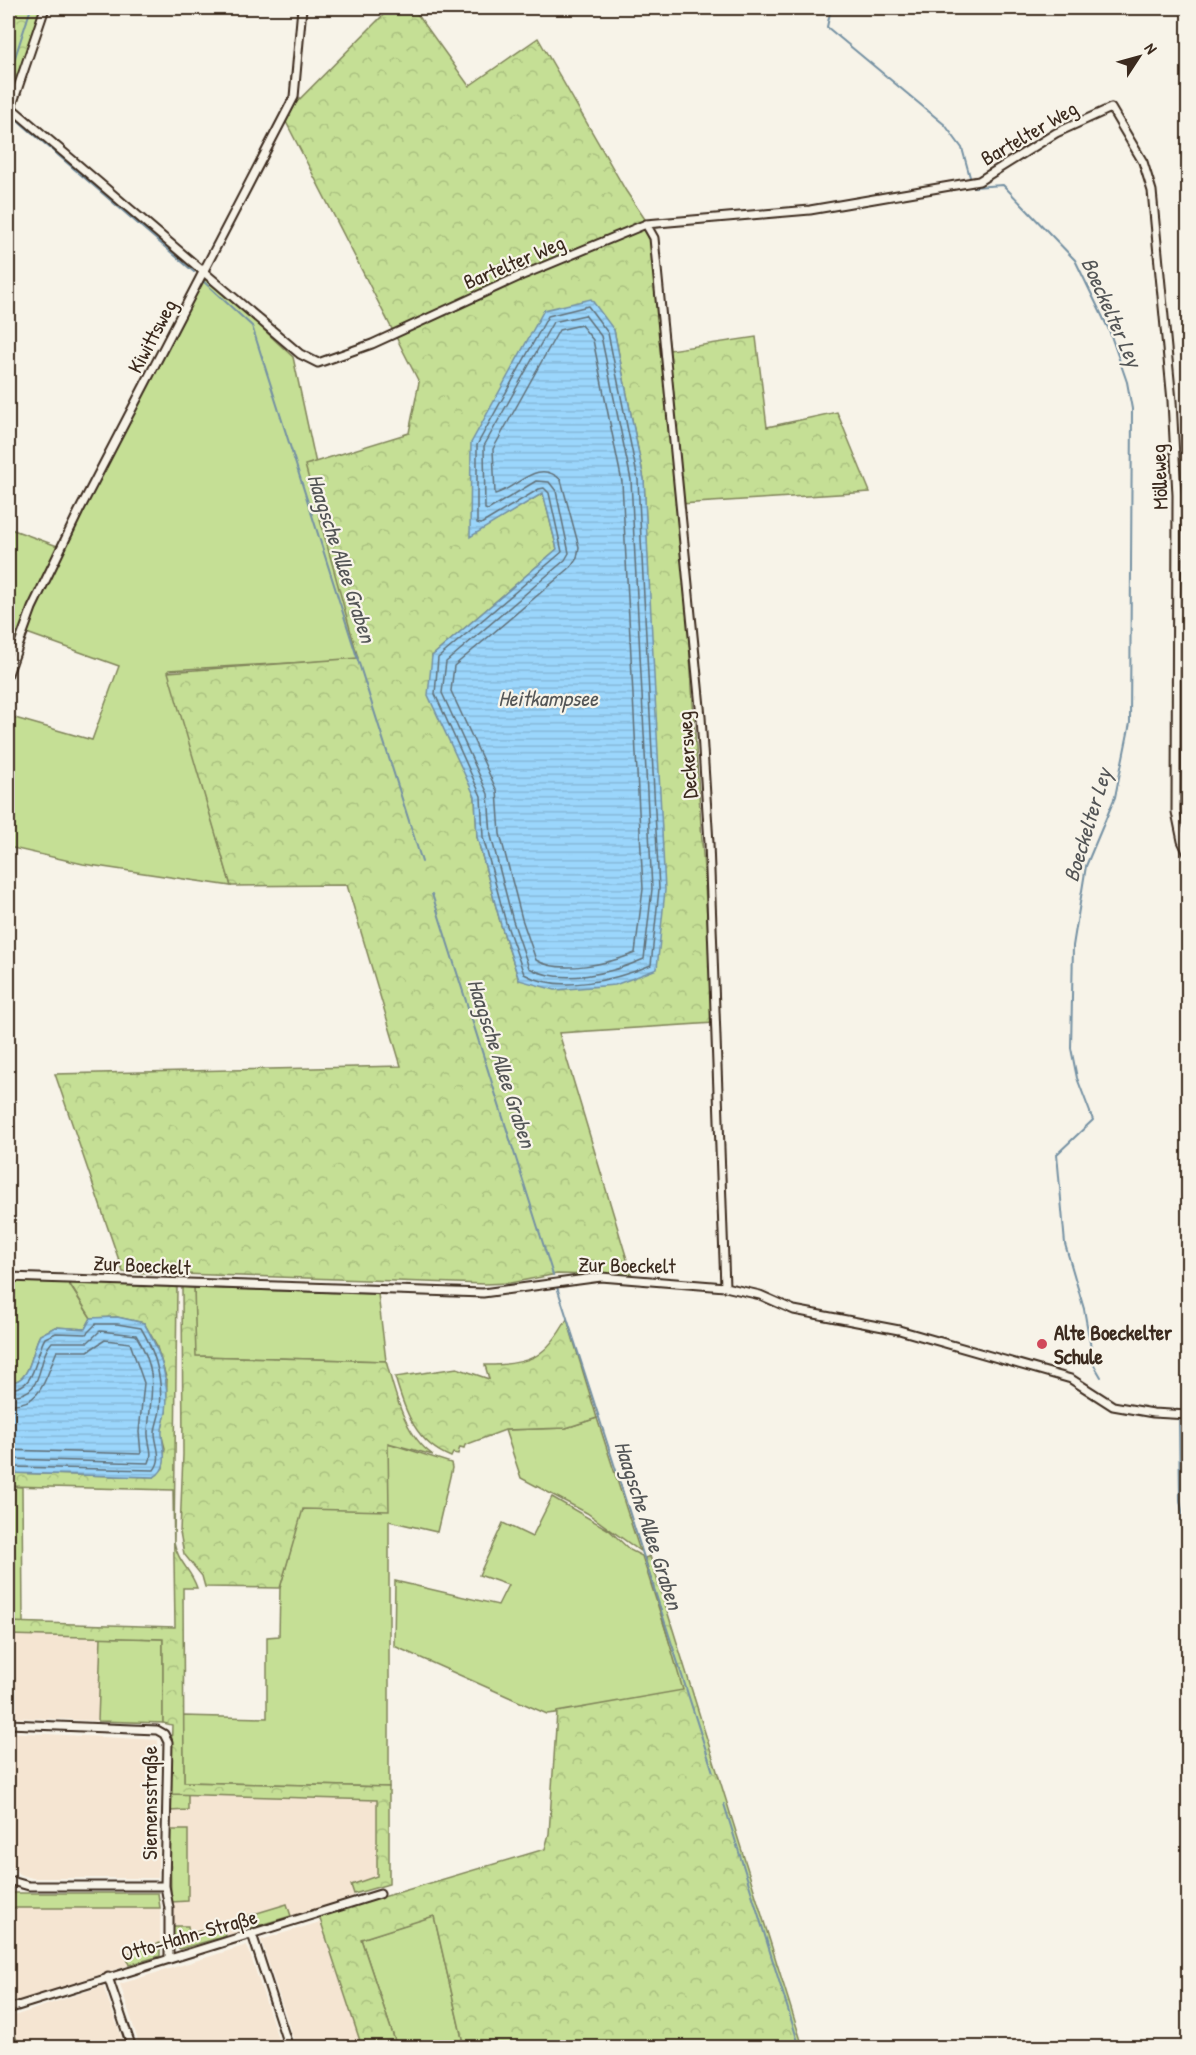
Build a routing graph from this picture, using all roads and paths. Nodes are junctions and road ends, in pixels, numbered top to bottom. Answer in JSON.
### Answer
{"nodes":[{"id":1,"x":45,"y":8,"type":"edge"},
{"id":2,"x":302,"y":8,"type":"edge"},
{"id":3,"x":9,"y":107,"type":"edge"},
{"id":4,"x":1111,"y":108,"type":"joint"},
{"id":5,"x":646,"y":224,"type":"junction"},
{"id":6,"x":204,"y":273,"type":"junction"},
{"id":7,"x":8,"y":674,"type":"edge"},
{"id":8,"x":1188,"y":854,"type":"edge"},
{"id":9,"x":8,"y":1277,"type":"edge"},
{"id":10,"x":725,"y":1287,"type":"junction"},
{"id":11,"x":1188,"y":1415,"type":"edge"},
{"id":12,"x":8,"y":1724,"type":"edge"},
{"id":13,"x":8,"y":1880,"type":"edge"},
{"id":14,"x":165,"y":1886,"type":"junction"},
{"id":15,"x":380,"y":1894,"type":"dead end"},
{"id":16,"x":252,"y":1934,"type":"junction"},
{"id":17,"x":169,"y":1958,"type":"junction"},
{"id":18,"x":108,"y":1977,"type":"junction"},
{"id":19,"x":8,"y":2008,"type":"edge"},
{"id":20,"x":132,"y":2048,"type":"edge"},
{"id":21,"x":289,"y":2048,"type":"edge"}],
"edges":[{"from":1,"to":3,"type":"street"},
{"from":2,"to":6,"type":"street","name":"Kiwittsweg"},
{"from":3,"to":6,"type":"street","name":"Bartelter Weg"},
{"from":4,"to":5,"type":"street","name":"Bartelter Weg"},
{"from":4,"to":8,"type":"street","name":"Mölleweg"},
{"from":5,"to":6,"type":"street","name":"Bartelter Weg"},
{"from":5,"to":10,"type":"street","name":"Deckersweg"},
{"from":6,"to":7,"type":"street","name":"Kiwittsweg"},
{"from":9,"to":10,"type":"street","name":"Zur Boeckelt"},
{"from":10,"to":11,"type":"street","name":"Zur Boeckelt"},
{"from":12,"to":14,"type":"street","name":"Siemensstraße"},
{"from":13,"to":14,"type":"street","name":"Siemensstraße"},
{"from":14,"to":17,"type":"street","name":"Siemensstraße"},
{"from":15,"to":16,"type":"street","name":"Otto-Hahn-Straße"},
{"from":16,"to":17,"type":"street","name":"Otto-Hahn-Straße"},
{"from":16,"to":21,"type":"street"},
{"from":17,"to":18,"type":"street","name":"Otto-Hahn-Straße"},
{"from":18,"to":19,"type":"street","name":"Otto-Hahn-Straße"},
{"from":18,"to":20,"type":"street"}]}
